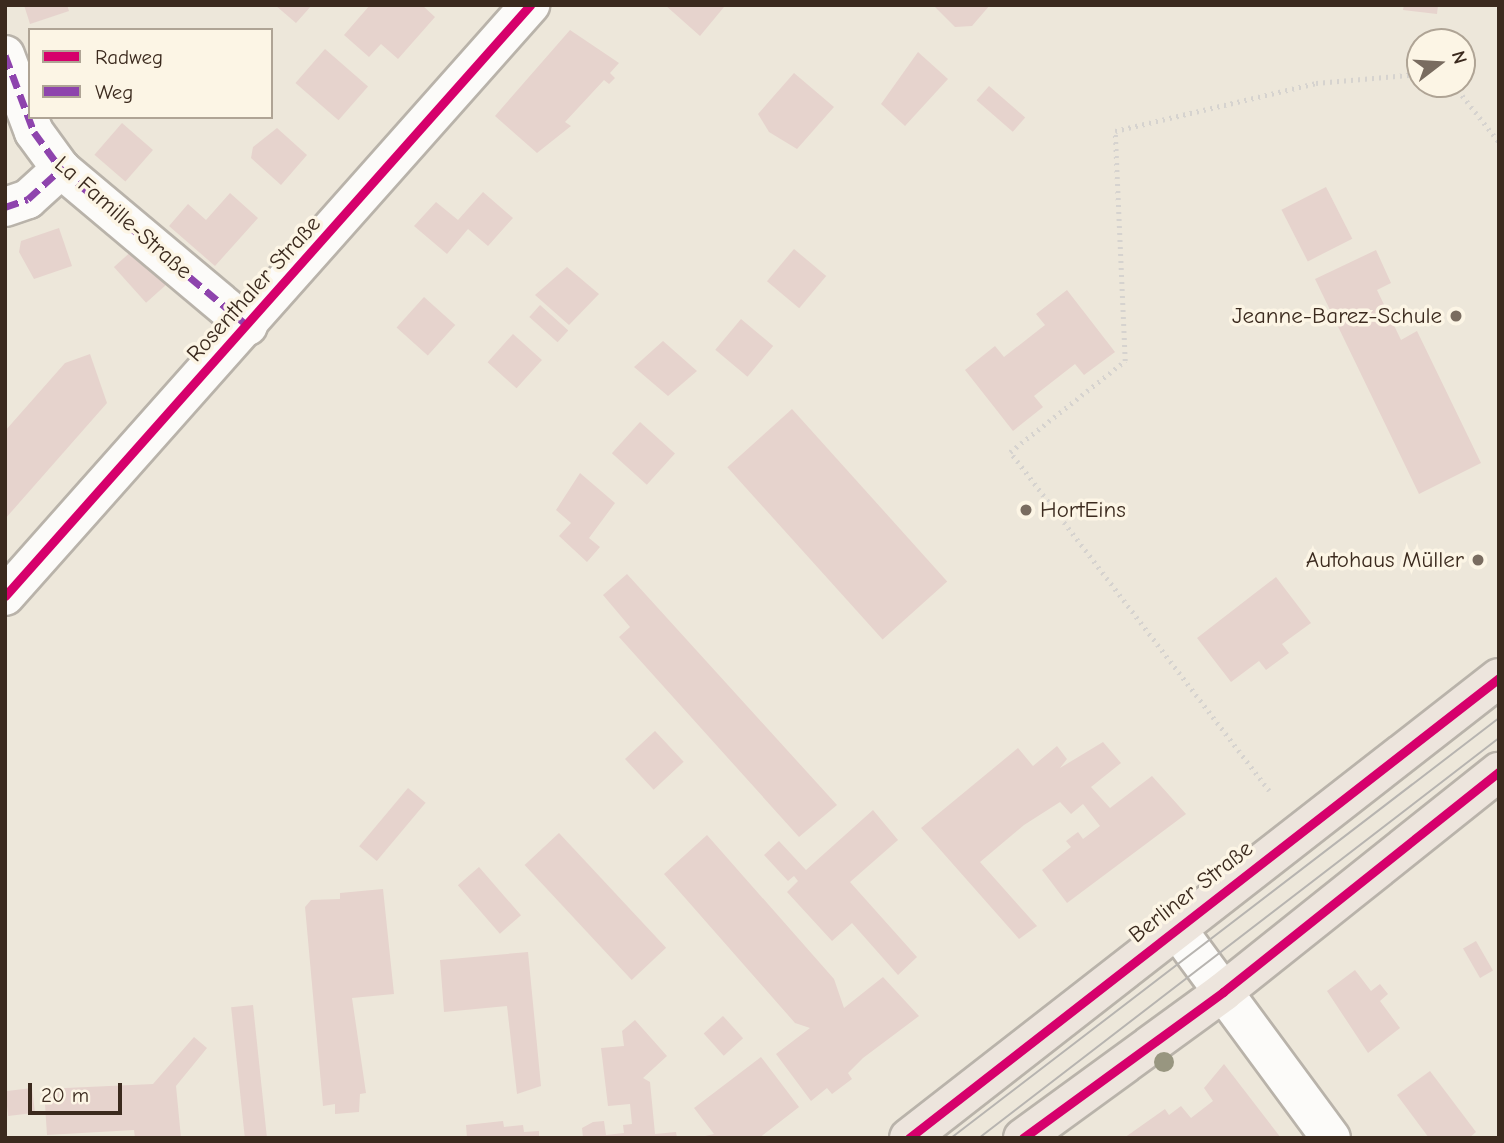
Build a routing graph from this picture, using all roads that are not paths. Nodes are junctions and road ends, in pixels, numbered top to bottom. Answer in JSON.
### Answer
{"nodes":[{"id":1,"x":530,"y":5,"type":"edge"},
{"id":2,"x":5,"y":55,"type":"edge"},
{"id":3,"x":28,"y":116,"type":"edge"},
{"id":4,"x":29,"y":119,"type":"edge"},
{"id":5,"x":61,"y":169,"type":"junction"},
{"id":6,"x":5,"y":207,"type":"edge"},
{"id":7,"x":248,"y":326,"type":"junction"},
{"id":8,"x":5,"y":596,"type":"edge"},
{"id":9,"x":1499,"y":678,"type":"edge"},
{"id":10,"x":1499,"y":772,"type":"edge"},
{"id":11,"x":1176,"y":929,"type":"junction"},
{"id":12,"x":1223,"y":992,"type":"junction"},
{"id":13,"x":909,"y":1138,"type":"edge"},
{"id":14,"x":1023,"y":1138,"type":"edge"},
{"id":15,"x":1331,"y":1138,"type":"edge"}],
"edges":[{"from":1,"to":7,"type":"street","name":"Rosenthaler Straße"},
{"from":2,"to":3,"type":"street","name":"La Famille-Straße"},
{"from":4,"to":5,"type":"street","name":"La Famille-Straße"},
{"from":5,"to":6,"type":"street"},
{"from":5,"to":7,"type":"street","name":"La Famille-Straße"},
{"from":7,"to":8,"type":"street","name":"Rosenthaler Straße"},
{"from":9,"to":11,"type":"main road","name":"Berliner Straße"},
{"from":10,"to":12,"type":"main road"},
{"from":11,"to":12,"type":"street"},
{"from":11,"to":13,"type":"main road","name":"Berliner Straße"},
{"from":12,"to":14,"type":"main road"},
{"from":12,"to":15,"type":"street"}]}
